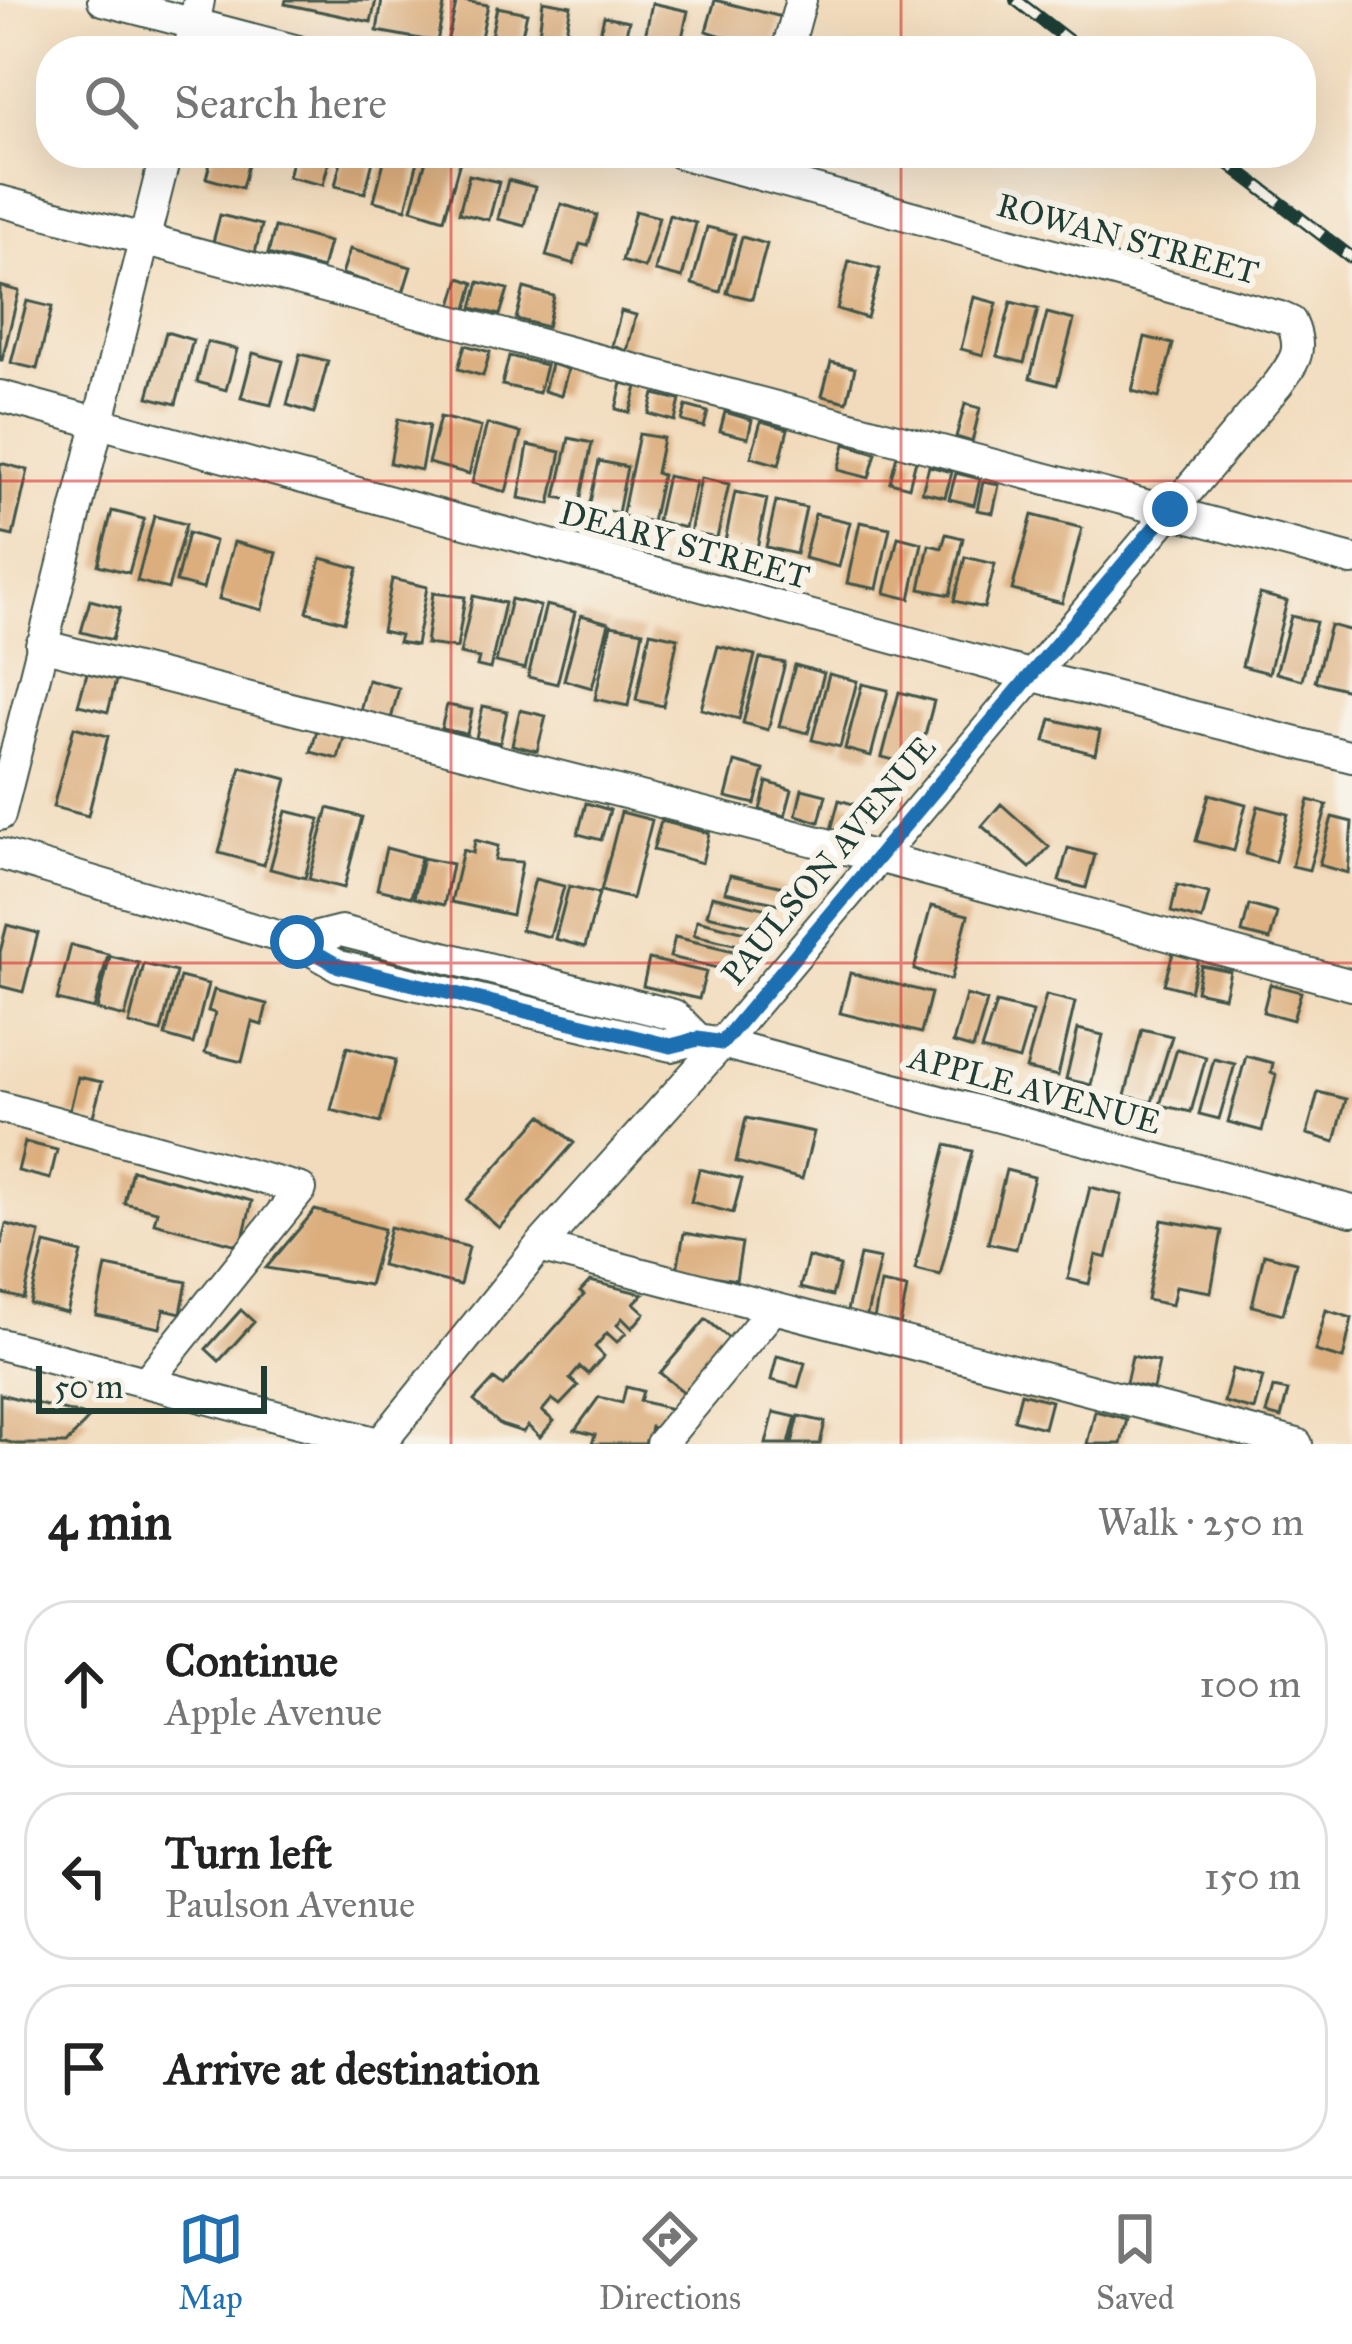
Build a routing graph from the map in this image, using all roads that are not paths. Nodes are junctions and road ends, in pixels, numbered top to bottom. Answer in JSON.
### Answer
{"nodes":[{"id":1,"x":103,"y":0,"type":"edge"},
{"id":2,"x":801,"y":0,"type":"edge"},
{"id":3,"x":194,"y":25,"type":"edge"},
{"id":4,"x":238,"y":36,"type":"edge"},
{"id":5,"x":791,"y":36,"type":"edge"},
{"id":6,"x":163,"y":168,"type":"edge"},
{"id":7,"x":774,"y":168,"type":"edge"},
{"id":8,"x":0,"y":201,"type":"edge"},
{"id":9,"x":148,"y":238,"type":"junction"},
{"id":10,"x":1280,"y":317,"type":"joint"},
{"id":11,"x":0,"y":396,"type":"edge"},
{"id":12,"x":101,"y":422,"type":"junction"},
{"id":13,"x":1170,"y":509,"type":"junction"},
{"id":14,"x":1352,"y":560,"type":"edge"},
{"id":15,"x":41,"y":645,"type":"junction"},
{"id":16,"x":1030,"y":675,"type":"junction"},
{"id":17,"x":1352,"y":757,"type":"edge"},
{"id":18,"x":0,"y":815,"type":"edge"},
{"id":19,"x":0,"y":854,"type":"edge"},
{"id":20,"x":878,"y":857,"type":"junction"},
{"id":21,"x":1352,"y":985,"type":"edge"},
{"id":22,"x":710,"y":1041,"type":"junction"},
{"id":23,"x":0,"y":1107,"type":"edge"},
{"id":24,"x":1352,"y":1211,"type":"edge"},
{"id":25,"x":539,"y":1246,"type":"junction"},
{"id":26,"x":772,"y":1310,"type":"junction"},
{"id":27,"x":0,"y":1344,"type":"edge"},
{"id":28,"x":147,"y":1381,"type":"junction"},
{"id":29,"x":381,"y":1444,"type":"edge"},
{"id":30,"x":661,"y":1444,"type":"edge"},
{"id":31,"x":1297,"y":1444,"type":"edge"}],
"edges":[{"from":1,"to":3,"type":"street"},
{"from":2,"to":5,"type":"street"},
{"from":3,"to":4,"type":"street"},
{"from":6,"to":9,"type":"street"},
{"from":7,"to":10,"type":"street","name":"ROWAN STREET"},
{"from":8,"to":9,"type":"street"},
{"from":9,"to":12,"type":"street"},
{"from":9,"to":13,"type":"street"},
{"from":10,"to":13,"type":"street","name":"PAULSON AVENUE"},
{"from":11,"to":12,"type":"street","name":"DEARY STREET"},
{"from":12,"to":15,"type":"street"},
{"from":12,"to":16,"type":"street","name":"DEARY STREET"},
{"from":13,"to":14,"type":"street"},
{"from":13,"to":16,"type":"street","name":"PAULSON AVENUE"},
{"from":15,"to":18,"type":"street"},
{"from":15,"to":20,"type":"street"},
{"from":16,"to":17,"type":"street","name":"DEARY STREET"},
{"from":16,"to":20,"type":"street","name":"PAULSON AVENUE"},
{"from":19,"to":22,"type":"street","name":"APPLE AVENUE"},
{"from":20,"to":21,"type":"street"},
{"from":20,"to":22,"type":"street","name":"PAULSON AVENUE"},
{"from":22,"to":24,"type":"street","name":"APPLE AVENUE"},
{"from":22,"to":25,"type":"street","name":"PAULSON AVENUE"},
{"from":23,"to":28,"type":"street"},
{"from":25,"to":26,"type":"street"},
{"from":25,"to":29,"type":"street","name":"PAULSON AVENUE"},
{"from":26,"to":30,"type":"street"},
{"from":26,"to":31,"type":"street"},
{"from":27,"to":28,"type":"street"},
{"from":28,"to":29,"type":"street"}]}
